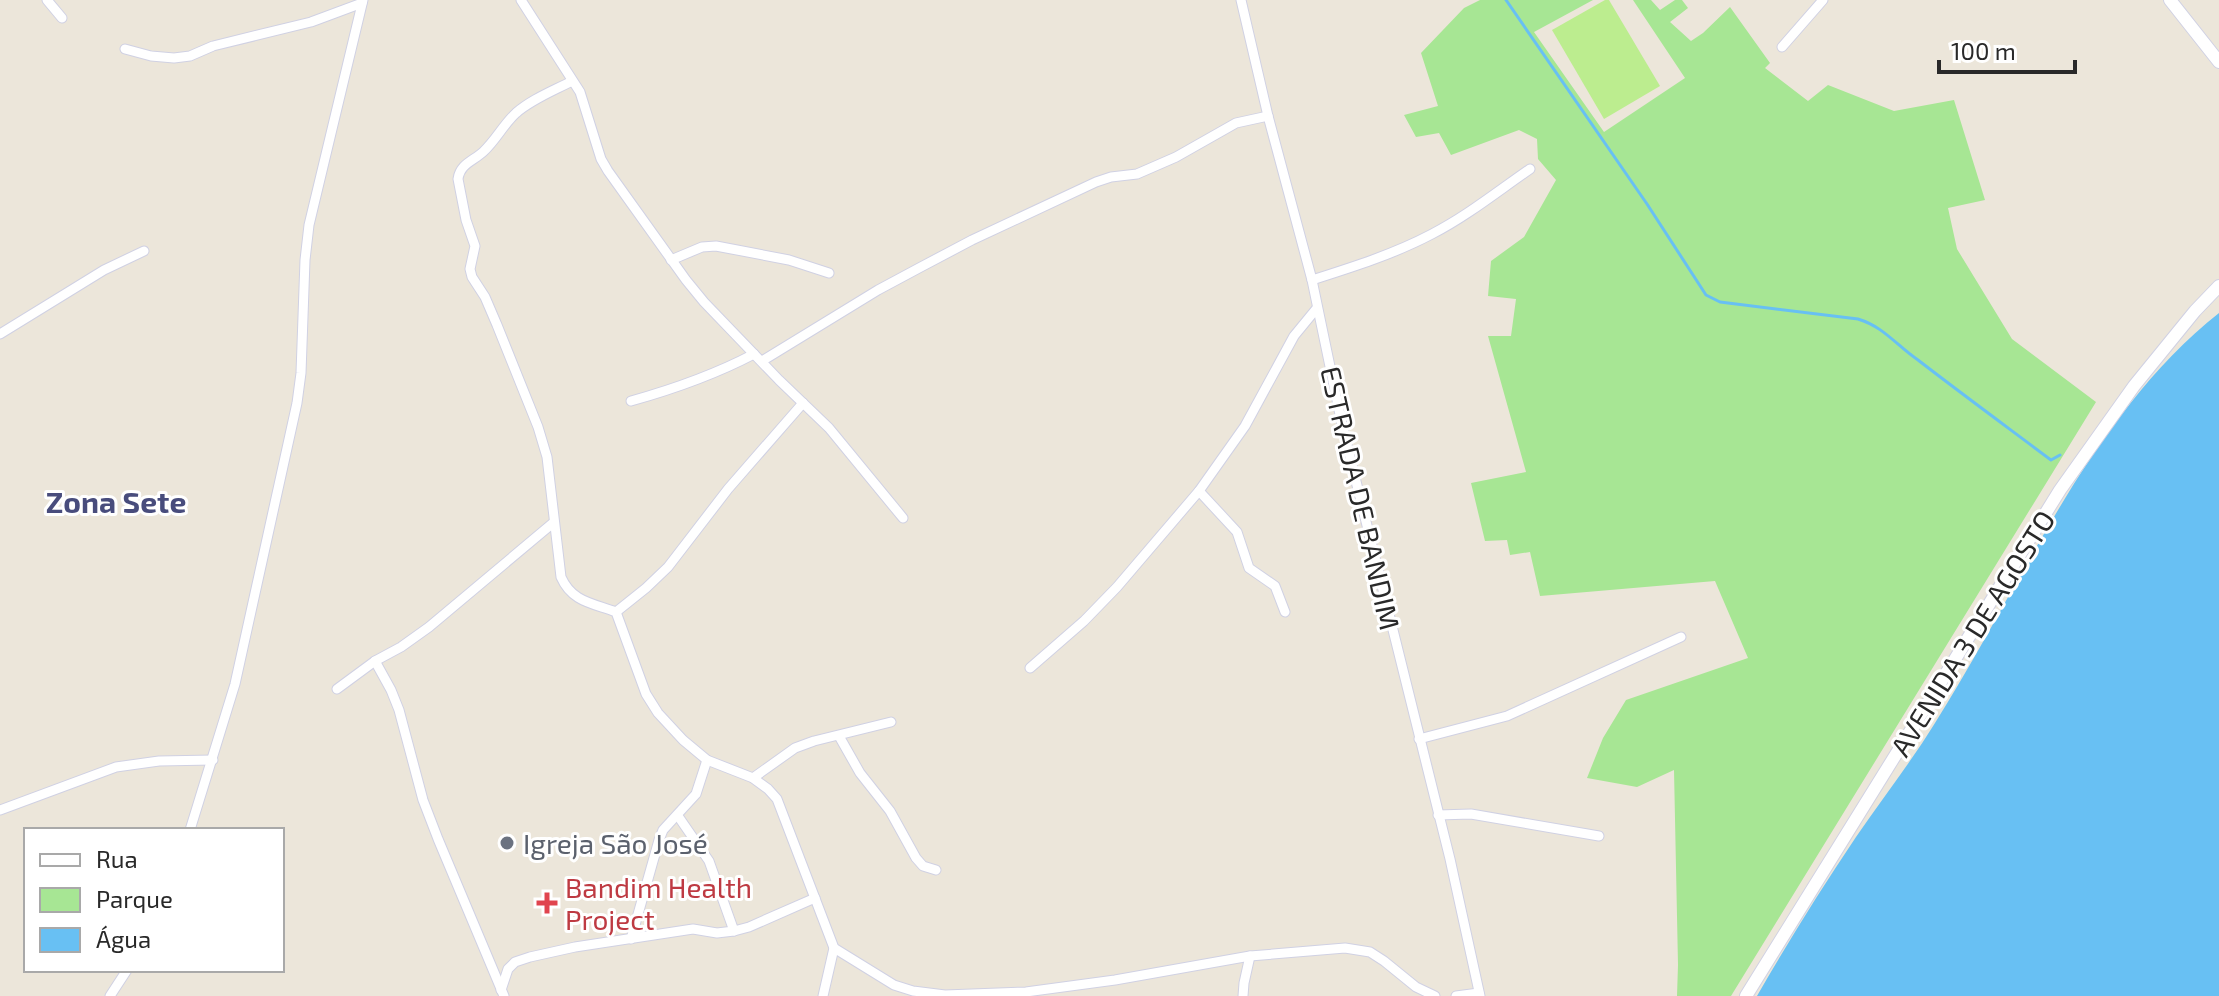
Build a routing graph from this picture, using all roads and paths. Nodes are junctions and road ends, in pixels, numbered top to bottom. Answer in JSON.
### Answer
{"nodes":[{"id":1,"x":47,"y":0,"type":"edge"},
{"id":2,"x":521,"y":0,"type":"edge"},
{"id":3,"x":1241,"y":0,"type":"edge"},
{"id":4,"x":1823,"y":0,"type":"edge"},
{"id":5,"x":2170,"y":0,"type":"edge"},
{"id":6,"x":362,"y":1,"type":"edge"},
{"id":7,"x":62,"y":18,"type":"dead end"},
{"id":8,"x":1782,"y":47,"type":"dead end"},
{"id":9,"x":125,"y":49,"type":"dead end"},
{"id":10,"x":2219,"y":62,"type":"edge"},
{"id":11,"x":572,"y":81,"type":"junction"},
{"id":12,"x":1268,"y":116,"type":"junction"},
{"id":13,"x":1530,"y":169,"type":"dead end"},
{"id":14,"x":144,"y":251,"type":"dead end"},
{"id":15,"x":671,"y":260,"type":"junction"},
{"id":16,"x":829,"y":273,"type":"dead end"},
{"id":17,"x":1312,"y":280,"type":"junction"},
{"id":18,"x":2219,"y":286,"type":"edge"},
{"id":19,"x":1317,"y":308,"type":"junction"},
{"id":20,"x":0,"y":334,"type":"edge"},
{"id":21,"x":758,"y":357,"type":"junction"},
{"id":22,"x":631,"y":401,"type":"dead end"},
{"id":23,"x":803,"y":403,"type":"junction"},
{"id":24,"x":1199,"y":491,"type":"junction"},
{"id":25,"x":903,"y":518,"type":"dead end"},
{"id":26,"x":553,"y":523,"type":"junction"},
{"id":27,"x":616,"y":612,"type":"junction"},
{"id":28,"x":1285,"y":612,"type":"dead end"},
{"id":29,"x":1681,"y":637,"type":"dead end"},
{"id":30,"x":375,"y":661,"type":"junction"},
{"id":31,"x":1030,"y":668,"type":"dead end"},
{"id":32,"x":337,"y":689,"type":"dead end"},
{"id":33,"x":891,"y":722,"type":"dead end"},
{"id":34,"x":839,"y":736,"type":"junction"},
{"id":35,"x":1419,"y":739,"type":"junction"},
{"id":36,"x":213,"y":760,"type":"junction"},
{"id":37,"x":707,"y":760,"type":"junction"},
{"id":38,"x":753,"y":778,"type":"junction"},
{"id":39,"x":0,"y":810,"type":"edge"},
{"id":40,"x":1438,"y":815,"type":"junction"},
{"id":41,"x":678,"y":816,"type":"junction"},
{"id":42,"x":191,"y":828,"type":"edge"},
{"id":43,"x":1599,"y":836,"type":"dead end"},
{"id":44,"x":936,"y":870,"type":"dead end"},
{"id":45,"x":815,"y":898,"type":"junction"},
{"id":46,"x":734,"y":931,"type":"junction"},
{"id":47,"x":631,"y":939,"type":"junction"},
{"id":48,"x":834,"y":948,"type":"junction"},
{"id":49,"x":1250,"y":956,"type":"junction"},
{"id":50,"x":126,"y":972,"type":"edge"},
{"id":51,"x":502,"y":993,"type":"edge"},
{"id":52,"x":1479,"y":994,"type":"edge"},
{"id":53,"x":110,"y":996,"type":"edge"},
{"id":54,"x":823,"y":996,"type":"edge"},
{"id":55,"x":1243,"y":996,"type":"edge"},
{"id":56,"x":1435,"y":996,"type":"edge"},
{"id":57,"x":1456,"y":996,"type":"edge"},
{"id":58,"x":1746,"y":996,"type":"edge"}],
"edges":[{"from":1,"to":7,"type":"street"},
{"from":2,"to":11,"type":"street"},
{"from":3,"to":12,"type":"street","name":"ESTRADA DE BANDIM"},
{"from":4,"to":8,"type":"street"},
{"from":5,"to":10,"type":"street"},
{"from":6,"to":9,"type":"street"},
{"from":6,"to":36,"type":"street"},
{"from":11,"to":15,"type":"street"},
{"from":11,"to":26,"type":"street"},
{"from":12,"to":17,"type":"street","name":"ESTRADA DE BANDIM"},
{"from":12,"to":21,"type":"street"},
{"from":13,"to":17,"type":"street"},
{"from":14,"to":20,"type":"street"},
{"from":15,"to":16,"type":"street"},
{"from":15,"to":21,"type":"street"},
{"from":17,"to":19,"type":"street","name":"ESTRADA DE BANDIM"},
{"from":18,"to":58,"type":"street","name":"AVENIDA 3 DE AGOSTO"},
{"from":19,"to":24,"type":"street"},
{"from":19,"to":35,"type":"street","name":"ESTRADA DE BANDIM"},
{"from":21,"to":22,"type":"street"},
{"from":21,"to":23,"type":"street"},
{"from":23,"to":25,"type":"street"},
{"from":23,"to":27,"type":"street"},
{"from":24,"to":28,"type":"street"},
{"from":24,"to":31,"type":"street"},
{"from":26,"to":27,"type":"street"},
{"from":26,"to":30,"type":"street"},
{"from":27,"to":37,"type":"street"},
{"from":29,"to":35,"type":"street"},
{"from":30,"to":32,"type":"street"},
{"from":30,"to":51,"type":"street"},
{"from":33,"to":34,"type":"street"},
{"from":34,"to":38,"type":"street"},
{"from":34,"to":44,"type":"street"},
{"from":35,"to":40,"type":"street","name":"ESTRADA DE BANDIM"},
{"from":36,"to":39,"type":"street"},
{"from":36,"to":42,"type":"street"},
{"from":37,"to":38,"type":"street"},
{"from":37,"to":41,"type":"street"},
{"from":38,"to":45,"type":"street"},
{"from":40,"to":43,"type":"street"},
{"from":40,"to":52,"type":"street","name":"ESTRADA DE BANDIM"},
{"from":41,"to":46,"type":"street"},
{"from":41,"to":47,"type":"street"},
{"from":45,"to":46,"type":"street"},
{"from":45,"to":48,"type":"street"},
{"from":46,"to":47,"type":"street"},
{"from":47,"to":51,"type":"street"},
{"from":48,"to":49,"type":"street"},
{"from":48,"to":54,"type":"street"},
{"from":49,"to":55,"type":"street"},
{"from":49,"to":56,"type":"street"},
{"from":50,"to":53,"type":"street"},
{"from":52,"to":57,"type":"street"}]}
